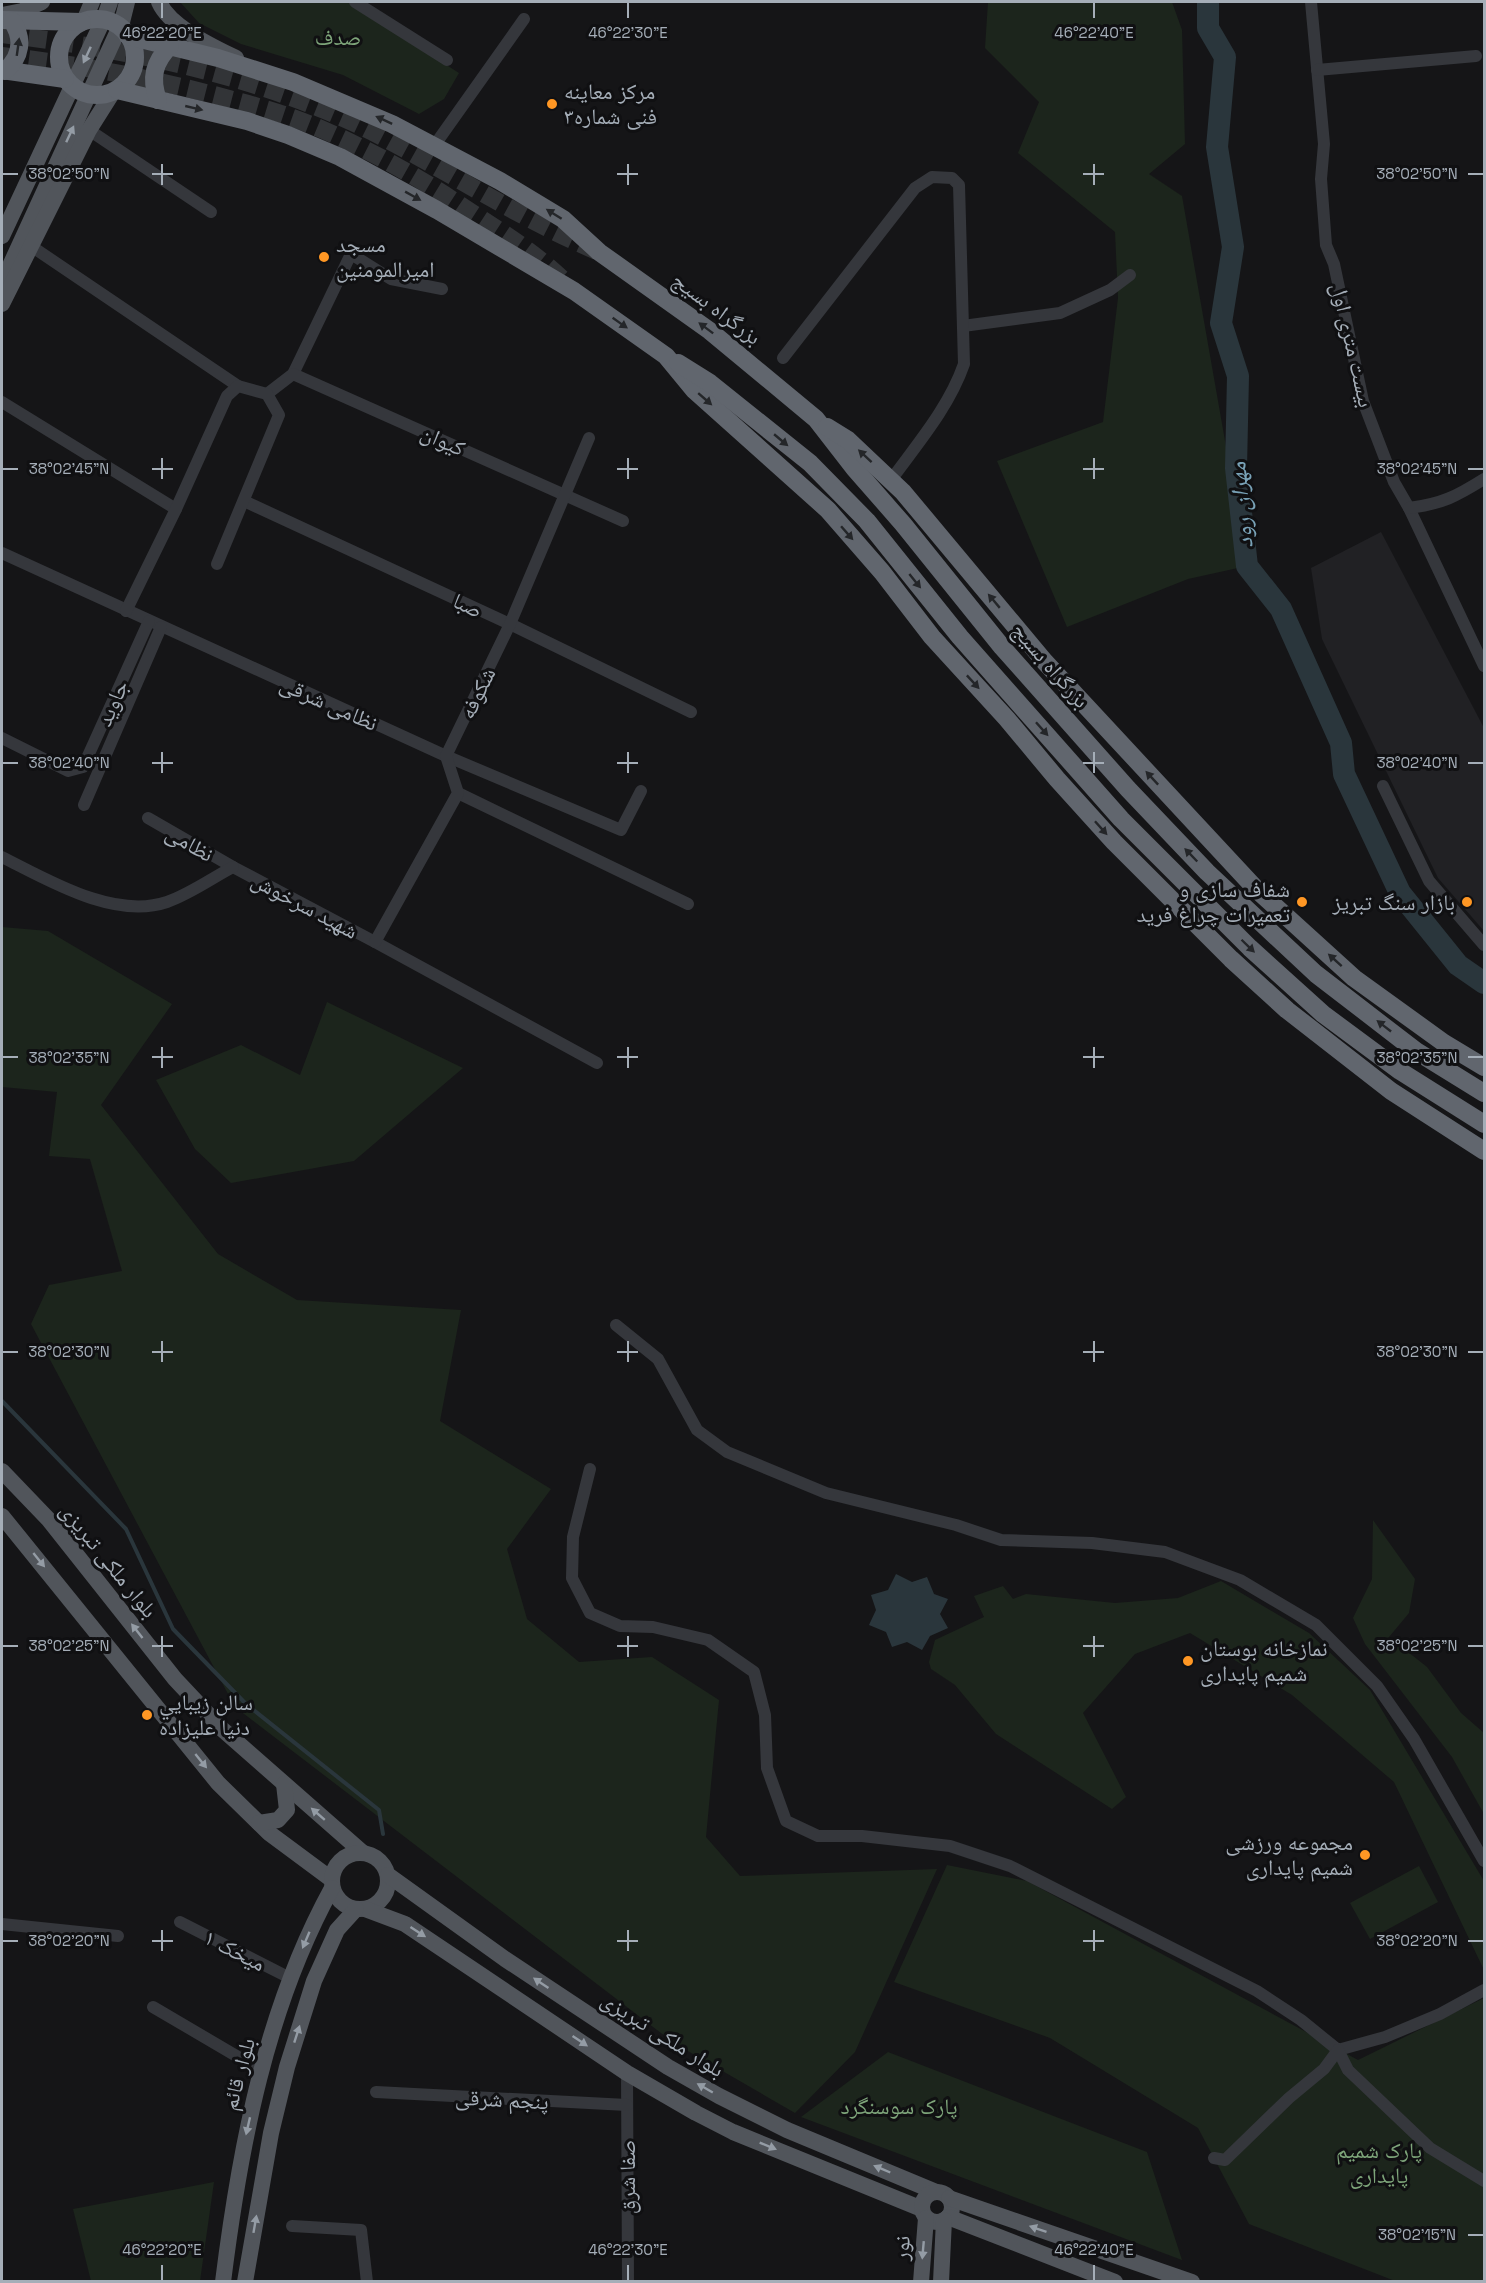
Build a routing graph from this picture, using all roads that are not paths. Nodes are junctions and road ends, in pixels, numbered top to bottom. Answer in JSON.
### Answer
{"nodes":[{"id":1,"x":42,"y":2,"type":"edge"},
{"id":2,"x":92,"y":2,"type":"edge"},
{"id":3,"x":110,"y":2,"type":"edge"},
{"id":4,"x":127,"y":2,"type":"edge"},
{"id":5,"x":137,"y":2,"type":"edge"},
{"id":6,"x":159,"y":2,"type":"edge"},
{"id":7,"x":355,"y":2,"type":"edge"},
{"id":8,"x":1311,"y":2,"type":"edge"},
{"id":9,"x":5,"y":19,"type":"edge"},
{"id":10,"x":524,"y":19,"type":"dead end"},
{"id":11,"x":83,"y":22,"type":"junction"},
{"id":12,"x":127,"y":34,"type":"junction"},
{"id":13,"x":170,"y":46,"type":"junction"},
{"id":14,"x":1476,"y":56,"type":"dead end"},
{"id":15,"x":447,"y":60,"type":"dead end"},
{"id":16,"x":3,"y":70,"type":"edge"},
{"id":17,"x":1317,"y":70,"type":"junction"},
{"id":18,"x":263,"y":72,"type":"junction"},
{"id":19,"x":66,"y":80,"type":"junction"},
{"id":20,"x":115,"y":91,"type":"junction"},
{"id":21,"x":158,"y":100,"type":"junction"},
{"id":22,"x":89,"y":130,"type":"junction"},
{"id":23,"x":434,"y":146,"type":"junction"},
{"id":24,"x":2,"y":211,"type":"edge"},
{"id":25,"x":211,"y":212,"type":"dead end"},
{"id":26,"x":2,"y":236,"type":"edge"},
{"id":27,"x":31,"y":246,"type":"junction"},
{"id":28,"x":1130,"y":275,"type":"dead end"},
{"id":29,"x":2,"y":283,"type":"edge"},
{"id":30,"x":442,"y":290,"type":"dead end"},
{"id":31,"x":2,"y":304,"type":"edge"},
{"id":32,"x":963,"y":326,"type":"junction"},
{"id":33,"x":666,"y":356,"type":"junction"},
{"id":34,"x":783,"y":358,"type":"dead end"},
{"id":35,"x":293,"y":374,"type":"junction"},
{"id":36,"x":238,"y":386,"type":"junction"},
{"id":37,"x":267,"y":394,"type":"junction"},
{"id":38,"x":2,"y":402,"type":"edge"},
{"id":39,"x":816,"y":419,"type":"junction"},
{"id":40,"x":589,"y":438,"type":"dead end"},
{"id":41,"x":1485,"y":479,"type":"edge"},
{"id":42,"x":891,"y":480,"type":"junction"},
{"id":43,"x":565,"y":494,"type":"junction"},
{"id":44,"x":243,"y":501,"type":"junction"},
{"id":45,"x":1409,"y":508,"type":"junction"},
{"id":46,"x":176,"y":509,"type":"junction"},
{"id":47,"x":623,"y":521,"type":"dead end"},
{"id":48,"x":2,"y":552,"type":"edge"},
{"id":49,"x":217,"y":564,"type":"dead end"},
{"id":50,"x":126,"y":611,"type":"junction"},
{"id":51,"x":149,"y":621,"type":"junction"},
{"id":52,"x":510,"y":624,"type":"junction"},
{"id":53,"x":161,"y":627,"type":"junction"},
{"id":54,"x":1485,"y":666,"type":"edge"},
{"id":55,"x":691,"y":712,"type":"dead end"},
{"id":56,"x":2,"y":738,"type":"edge"},
{"id":57,"x":446,"y":756,"type":"junction"},
{"id":58,"x":1383,"y":786,"type":"dead end"},
{"id":59,"x":641,"y":791,"type":"dead end"},
{"id":60,"x":458,"y":793,"type":"junction"},
{"id":61,"x":84,"y":805,"type":"dead end"},
{"id":62,"x":148,"y":818,"type":"dead end"},
{"id":63,"x":2,"y":857,"type":"edge"},
{"id":64,"x":233,"y":867,"type":"junction"},
{"id":65,"x":688,"y":904,"type":"dead end"},
{"id":66,"x":375,"y":942,"type":"junction"},
{"id":67,"x":1485,"y":945,"type":"edge"},
{"id":68,"x":597,"y":1063,"type":"dead end"},
{"id":69,"x":1485,"y":1067,"type":"edge"},
{"id":70,"x":1485,"y":1093,"type":"edge"},
{"id":71,"x":1485,"y":1124,"type":"edge"},
{"id":72,"x":1485,"y":1151,"type":"edge"},
{"id":73,"x":616,"y":1325,"type":"dead end"},
{"id":74,"x":590,"y":1469,"type":"dead end"},
{"id":75,"x":2,"y":1471,"type":"edge"},
{"id":76,"x":2,"y":1516,"type":"edge"},
{"id":77,"x":284,"y":1784,"type":"junction"},
{"id":78,"x":259,"y":1823,"type":"junction"},
{"id":79,"x":362,"y":1852,"type":"junction"},
{"id":80,"x":1485,"y":1861,"type":"edge"},
{"id":81,"x":388,"y":1875,"type":"junction"},
{"id":82,"x":332,"y":1884,"type":"junction"},
{"id":83,"x":361,"y":1909,"type":"junction"},
{"id":84,"x":180,"y":1922,"type":"dead end"},
{"id":85,"x":2,"y":1924,"type":"edge"},
{"id":86,"x":118,"y":1936,"type":"dead end"},
{"id":87,"x":290,"y":1978,"type":"junction"},
{"id":88,"x":1485,"y":1990,"type":"edge"},
{"id":89,"x":153,"y":2007,"type":"dead end"},
{"id":90,"x":1338,"y":2050,"type":"junction"},
{"id":91,"x":262,"y":2071,"type":"junction"},
{"id":92,"x":627,"y":2073,"type":"junction"},
{"id":93,"x":376,"y":2092,"type":"dead end"},
{"id":94,"x":627,"y":2105,"type":"junction"},
{"id":95,"x":1214,"y":2158,"type":"dead end"},
{"id":96,"x":1485,"y":2181,"type":"edge"},
{"id":97,"x":942,"y":2195,"type":"junction"},
{"id":98,"x":924,"y":2214,"type":"junction"},
{"id":99,"x":946,"y":2218,"type":"junction"},
{"id":100,"x":292,"y":2226,"type":"dead end"},
{"id":101,"x":223,"y":2282,"type":"edge"},
{"id":102,"x":245,"y":2282,"type":"edge"},
{"id":103,"x":367,"y":2282,"type":"edge"},
{"id":104,"x":628,"y":2282,"type":"edge"},
{"id":105,"x":921,"y":2282,"type":"edge"},
{"id":106,"x":941,"y":2282,"type":"edge"},
{"id":107,"x":1115,"y":2282,"type":"edge"},
{"id":108,"x":1192,"y":2282,"type":"edge"}],
"edges":[{"from":1,"to":9,"type":"main road"},
{"from":2,"to":11,"type":"main road"},
{"from":3,"to":26,"type":"main road","one_way":true},
{"from":29,"to":4,"type":"main road","one_way":true},
{"from":5,"to":12,"type":"main road"},
{"from":6,"to":18,"type":"main road"},
{"from":7,"to":15,"type":"street"},
{"from":8,"to":17,"type":"street","name":"بیست متری اول"},
{"from":9,"to":11,"type":"highway"},
{"from":16,"to":9,"type":"highway","one_way":true},
{"from":10,"to":23,"type":"street"},
{"from":11,"to":12,"type":"highway"},
{"from":11,"to":19,"type":"highway"},
{"from":12,"to":13,"type":"highway","name":"بزرگراه بسیج"},
{"from":12,"to":20,"type":"highway"},
{"from":13,"to":18,"type":"highway","name":"بزرگراه بسیج"},
{"from":13,"to":21,"type":"highway"},
{"from":14,"to":17,"type":"street"},
{"from":16,"to":19,"type":"highway"},
{"from":17,"to":45,"type":"street","name":"بیست متری اول"},
{"from":23,"to":18,"type":"highway","name":"بزرگراه بسیج","one_way":true},
{"from":19,"to":20,"type":"highway"},
{"from":19,"to":24,"type":"main road"},
{"from":20,"to":21,"type":"highway"},
{"from":20,"to":22,"type":"main road"},
{"from":21,"to":33,"type":"highway","one_way":true},
{"from":22,"to":25,"type":"street"},
{"from":22,"to":27,"type":"main road"},
{"from":39,"to":23,"type":"highway","name":"بزرگراه بسیج","one_way":true},
{"from":27,"to":31,"type":"main road"},
{"from":27,"to":36,"type":"street"},
{"from":28,"to":32,"type":"street"},
{"from":30,"to":35,"type":"street"},
{"from":32,"to":34,"type":"street"},
{"from":32,"to":42,"type":"street"},
{"from":33,"to":71,"type":"highway","one_way":true},
{"from":33,"to":72,"type":"highway","one_way":true},
{"from":35,"to":37,"type":"street"},
{"from":35,"to":43,"type":"street","name":"کیوان"},
{"from":36,"to":37,"type":"street"},
{"from":36,"to":46,"type":"street"},
{"from":37,"to":44,"type":"street"},
{"from":38,"to":46,"type":"street"},
{"from":42,"to":39,"type":"highway","one_way":true},
{"from":70,"to":39,"type":"highway","name":"بزرگراه بسیج","one_way":true},
{"from":40,"to":43,"type":"street","name":"شکوفه"},
{"from":41,"to":45,"type":"street"},
{"from":69,"to":42,"type":"highway","one_way":true},
{"from":43,"to":47,"type":"street","name":"کیوان"},
{"from":43,"to":52,"type":"street","name":"شکوفه"},
{"from":44,"to":49,"type":"street"},
{"from":44,"to":52,"type":"street","name":"صبا"},
{"from":45,"to":54,"type":"street","name":"بیست متری اول"},
{"from":46,"to":50,"type":"street"},
{"from":48,"to":50,"type":"street","name":"نظامی شرقی"},
{"from":50,"to":51,"type":"street","name":"نظامی شرقی"},
{"from":51,"to":53,"type":"street","name":"نظامی شرقی"},
{"from":51,"to":56,"type":"street","name":"جاوید"},
{"from":52,"to":55,"type":"street","name":"صبا"},
{"from":52,"to":57,"type":"street","name":"شکوفه"},
{"from":53,"to":57,"type":"street","name":"نظامی شرقی"},
{"from":53,"to":61,"type":"street"},
{"from":57,"to":59,"type":"street","name":"نظامی شرقی"},
{"from":57,"to":60,"type":"street"},
{"from":58,"to":67,"type":"street"},
{"from":60,"to":65,"type":"street"},
{"from":60,"to":66,"type":"street"},
{"from":62,"to":64,"type":"street","name":"نظامی"},
{"from":63,"to":64,"type":"street","name":"شهید سرخوش"},
{"from":64,"to":66,"type":"street","name":"شهید سرخوش"},
{"from":66,"to":68,"type":"street","name":"شهید سرخوش"},
{"from":73,"to":80,"type":"street"},
{"from":74,"to":90,"type":"street"},
{"from":77,"to":75,"type":"main road","name":"بلوار ملکى تبریزى","one_way":true},
{"from":76,"to":78,"type":"main road","one_way":true},
{"from":77,"to":78,"type":"main road"},
{"from":79,"to":77,"type":"main road","name":"بلوار ملکى تبریزى","one_way":true},
{"from":78,"to":82,"type":"main road"},
{"from":79,"to":81,"type":"main road"},
{"from":79,"to":82,"type":"main road"},
{"from":81,"to":83,"type":"main road"},
{"from":97,"to":81,"type":"main road","name":"بلوار ملکى تبریزى","one_way":true},
{"from":82,"to":83,"type":"main road"},
{"from":82,"to":87,"type":"main road","name":"بلوار قائم","one_way":true},
{"from":83,"to":92,"type":"main road","one_way":true},
{"from":102,"to":83,"type":"main road","name":"بلوار قائم","one_way":true},
{"from":84,"to":87,"type":"street","name":"میخک ۱"},
{"from":85,"to":86,"type":"street"},
{"from":87,"to":91,"type":"main road","name":"بلوار قائم"},
{"from":88,"to":90,"type":"street"},
{"from":89,"to":91,"type":"street"},
{"from":90,"to":95,"type":"street"},
{"from":90,"to":96,"type":"street"},
{"from":91,"to":101,"type":"main road","name":"بلوار قائم","one_way":true},
{"from":92,"to":94,"type":"street","name":"صفا شرق"},
{"from":92,"to":98,"type":"main road","one_way":true},
{"from":93,"to":94,"type":"street","name":"پنجم شرقی"},
{"from":94,"to":104,"type":"street","name":"صفا شرق"},
{"from":97,"to":98,"type":"main road"},
{"from":97,"to":99,"type":"main road"},
{"from":108,"to":97,"type":"main road","name":"بلوار ملکى تبریزى","one_way":true},
{"from":98,"to":99,"type":"main road"},
{"from":98,"to":105,"type":"main road","name":"نور","one_way":true},
{"from":99,"to":106,"type":"main road","name":"نور"},
{"from":99,"to":107,"type":"main road"},
{"from":100,"to":103,"type":"street"}]}
